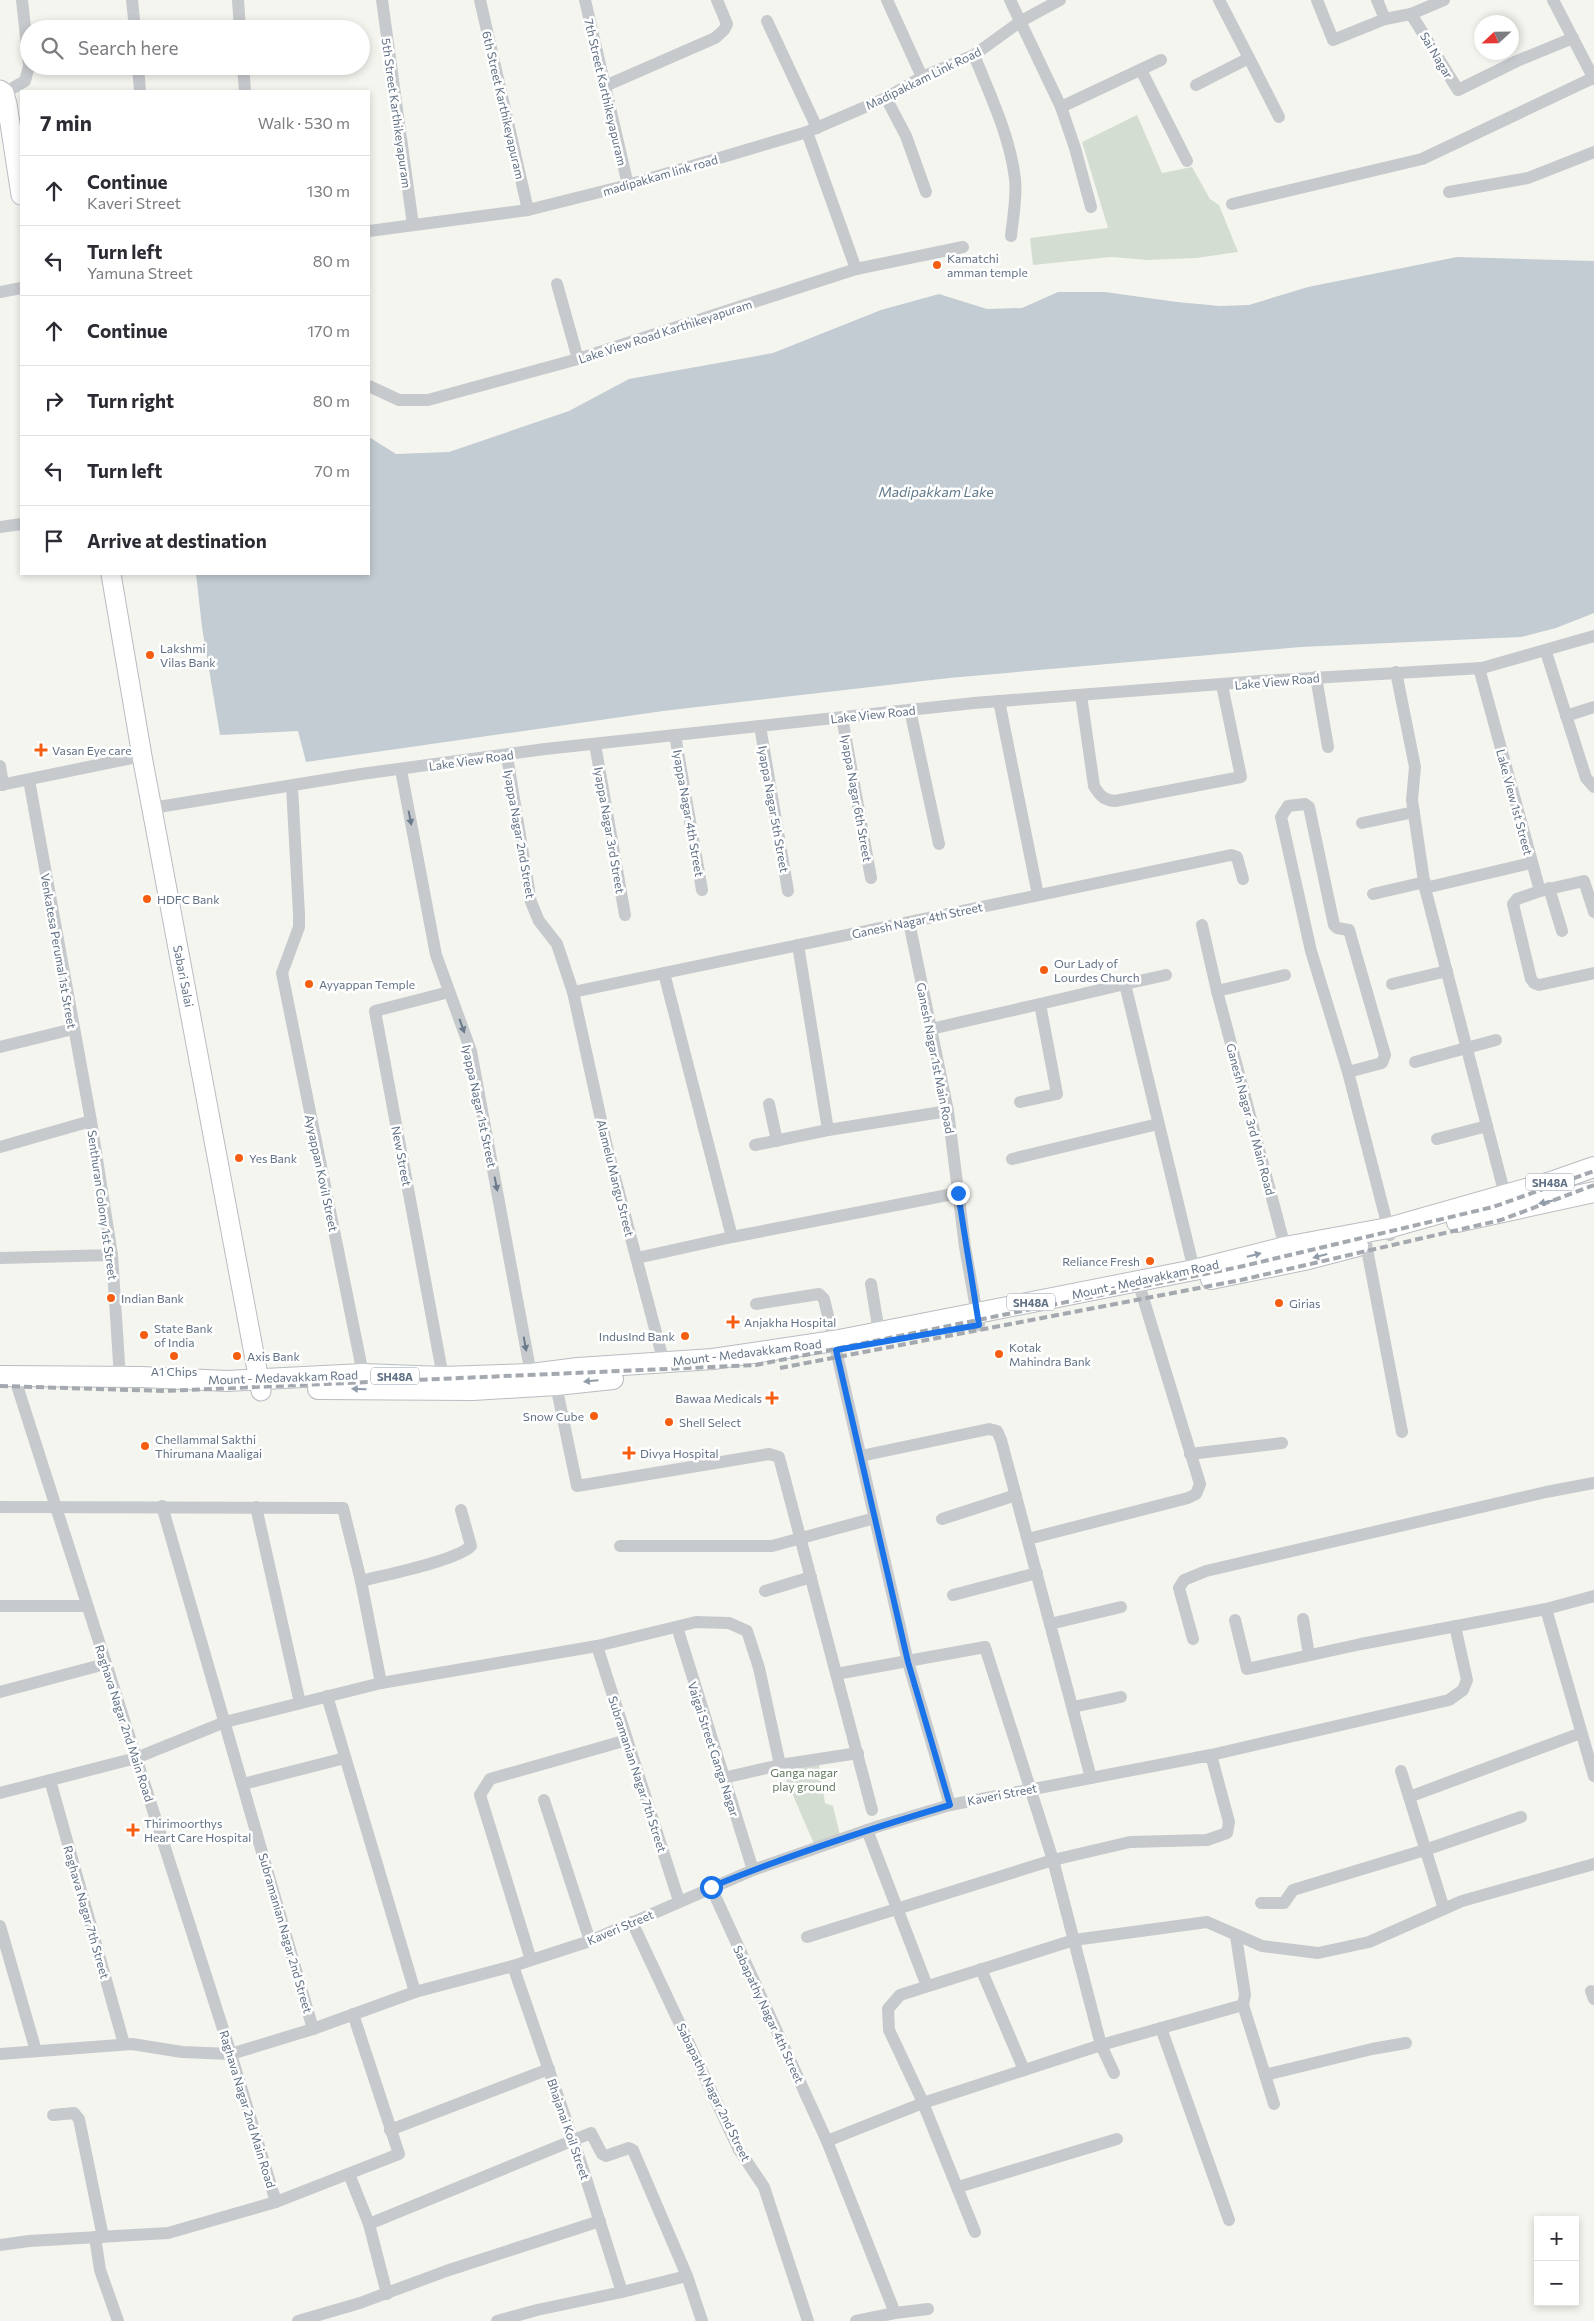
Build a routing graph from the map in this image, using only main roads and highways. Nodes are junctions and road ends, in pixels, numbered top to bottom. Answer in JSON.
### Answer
{"nodes":[{"id":1,"x":3,"y":98,"type":"edge"},
{"id":2,"x":20,"y":190,"type":"edge"},
{"id":3,"x":111,"y":575,"type":"edge"},
{"id":4,"x":1594,"y":1167,"type":"edge"},
{"id":5,"x":1594,"y":1192,"type":"edge"},
{"id":6,"x":1389,"y":1233,"type":"junction"},
{"id":7,"x":978,"y":1319,"type":"junction"},
{"id":8,"x":835,"y":1345,"type":"junction"},
{"id":9,"x":532,"y":1380,"type":"junction"},
{"id":10,"x":8,"y":1382,"type":"edge"},
{"id":11,"x":261,"y":1385,"type":"junction"}],
"edges":[{"from":1,"to":2,"type":"main road"},
{"from":3,"to":11,"type":"main road","name":"Sabari Salai"},
{"from":4,"to":6,"type":"main road","name":"Mount - Medavakkam Road","number":"SH48A"},
{"from":5,"to":6,"type":"main road","name":"Mount - Medavakkam Road","number":"SH48A","one_way":true},
{"from":7,"to":6,"type":"main road","name":"Mount - Medavakkam Road","number":"SH48A","one_way":true},
{"from":6,"to":7,"type":"main road","name":"Mount - Medavakkam Road","number":"SH48A","one_way":true},
{"from":7,"to":8,"type":"main road","name":"Mount - Medavakkam Road","number":"SH48A"},
{"from":7,"to":8,"type":"main road","name":"Mount - Medavakkam Road","number":"SH48A"},
{"from":8,"to":9,"type":"main road","name":"Mount - Medavakkam Road","number":"SH48A"},
{"from":8,"to":9,"type":"main road","name":"Mount - Medavakkam Road","number":"SH48A","one_way":true},
{"from":9,"to":11,"type":"main road","name":"Mount - Medavakkam Road","number":"SH48A"},
{"from":9,"to":11,"type":"main road","name":"Mount - Medavakkam Road","number":"SH48A","one_way":true},
{"from":10,"to":11,"type":"main road","name":"Mount - Medavakkam Road","number":"SH48A"},
{"from":10,"to":11,"type":"main road","name":"Mount - Medavakkam Road","number":"SH48A"}]}
